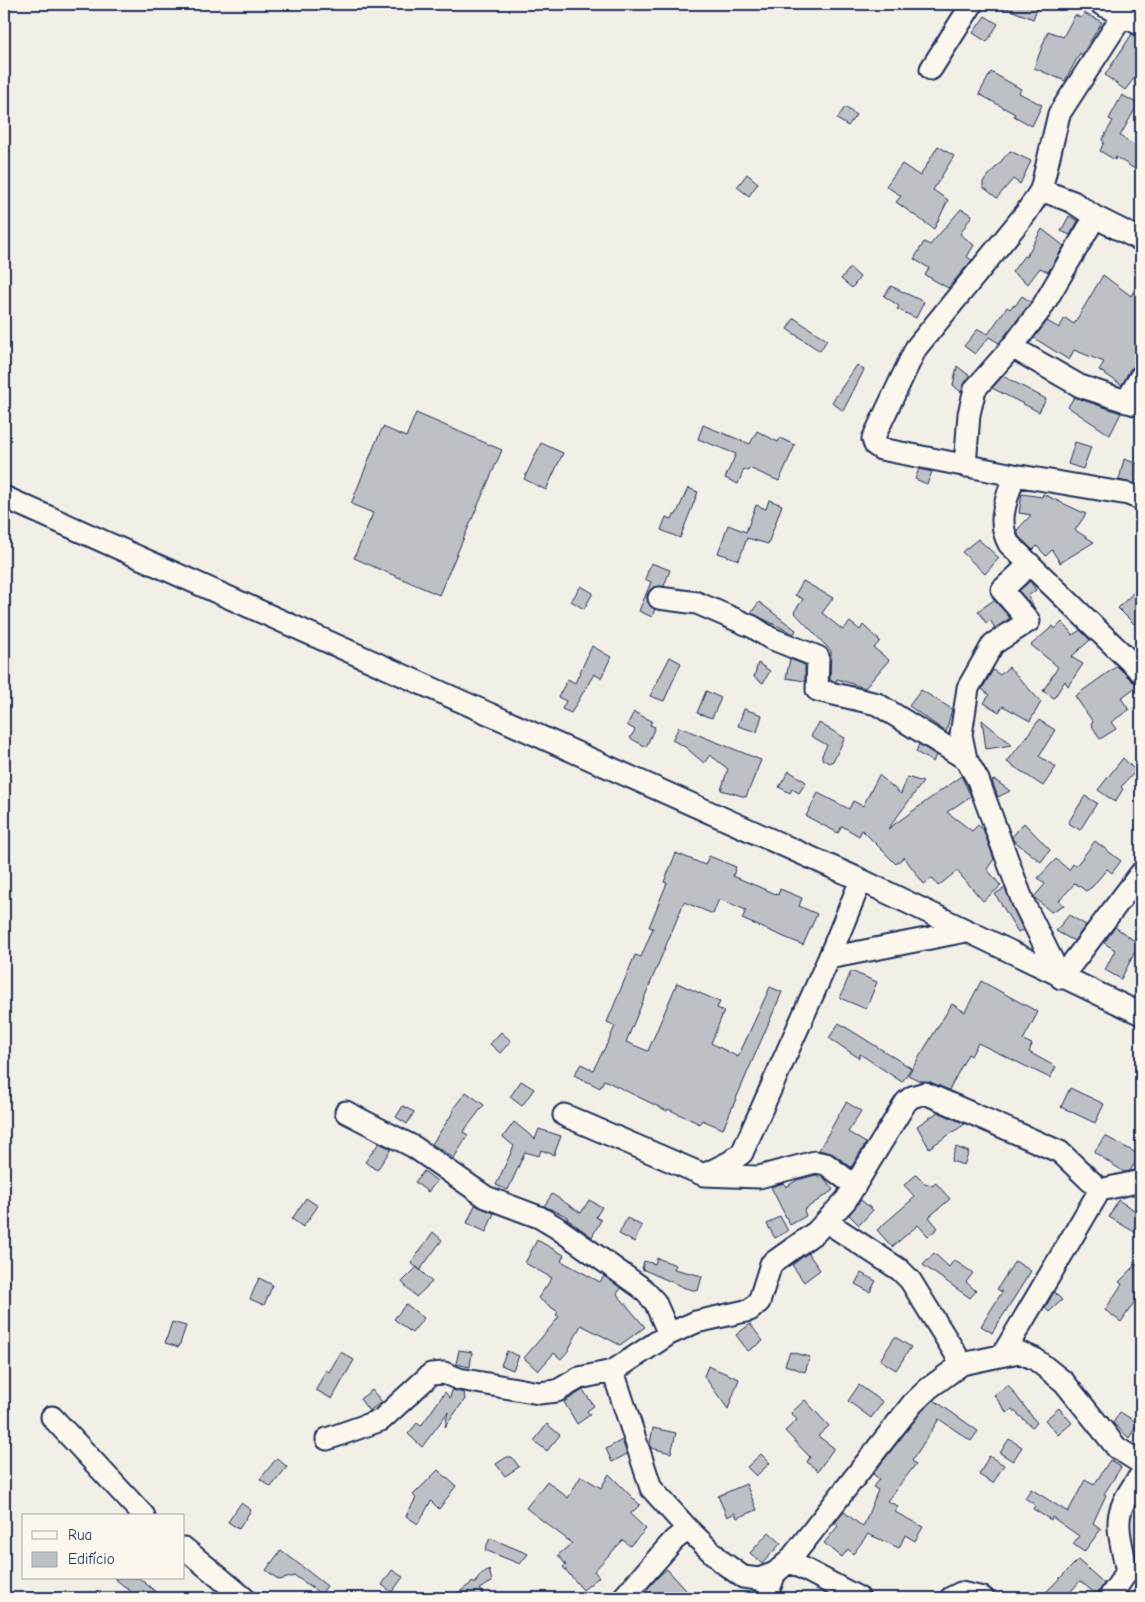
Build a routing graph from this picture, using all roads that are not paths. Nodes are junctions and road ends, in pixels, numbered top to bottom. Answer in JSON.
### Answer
{"nodes":[{"id":1,"x":972,"y":4,"type":"edge"},
{"id":2,"x":1101,"y":4,"type":"edge"},
{"id":3,"x":1132,"y":20,"type":"edge"},
{"id":4,"x":931,"y":70,"type":"dead end"},
{"id":5,"x":1041,"y":190,"type":"junction"},
{"id":6,"x":1095,"y":217,"type":"junction"},
{"id":7,"x":1141,"y":240,"type":"edge"},
{"id":8,"x":1012,"y":347,"type":"junction"},
{"id":9,"x":1141,"y":376,"type":"edge"},
{"id":10,"x":1133,"y":404,"type":"edge"},
{"id":11,"x":965,"y":466,"type":"junction"},
{"id":12,"x":1014,"y":476,"type":"junction"},
{"id":13,"x":4,"y":497,"type":"edge"},
{"id":14,"x":1141,"y":499,"type":"edge"},
{"id":15,"x":1030,"y":564,"type":"junction"},
{"id":16,"x":659,"y":598,"type":"dead end"},
{"id":17,"x":1141,"y":672,"type":"edge"},
{"id":18,"x":966,"y":759,"type":"junction"},
{"id":19,"x":1141,"y":873,"type":"edge"},
{"id":20,"x":861,"y":880,"type":"junction"},
{"id":21,"x":966,"y":931,"type":"junction"},
{"id":22,"x":829,"y":958,"type":"junction"},
{"id":23,"x":1061,"y":978,"type":"junction"},
{"id":24,"x":1141,"y":1014,"type":"edge"},
{"id":25,"x":346,"y":1112,"type":"dead end"},
{"id":26,"x":564,"y":1115,"type":"dead end"},
{"id":27,"x":704,"y":1175,"type":"junction"},
{"id":28,"x":1141,"y":1181,"type":"edge"},
{"id":29,"x":855,"y":1186,"type":"junction"},
{"id":30,"x":1100,"y":1190,"type":"junction"},
{"id":31,"x":827,"y":1222,"type":"junction"},
{"id":32,"x":669,"y":1334,"type":"junction"},
{"id":33,"x":1004,"y":1354,"type":"junction"},
{"id":34,"x":962,"y":1364,"type":"junction"},
{"id":35,"x":613,"y":1371,"type":"junction"},
{"id":36,"x":52,"y":1417,"type":"dead end"},
{"id":37,"x":327,"y":1440,"type":"dead end"},
{"id":38,"x":1141,"y":1463,"type":"edge"},
{"id":39,"x":1141,"y":1475,"type":"edge"},
{"id":40,"x":142,"y":1514,"type":"edge"},
{"id":41,"x":688,"y":1529,"type":"junction"},
{"id":42,"x":185,"y":1549,"type":"edge"},
{"id":43,"x":782,"y":1567,"type":"junction"},
{"id":44,"x":244,"y":1598,"type":"edge"},
{"id":45,"x":623,"y":1598,"type":"edge"},
{"id":46,"x":766,"y":1598,"type":"edge"},
{"id":47,"x":859,"y":1598,"type":"edge"},
{"id":48,"x":951,"y":1598,"type":"edge"},
{"id":49,"x":983,"y":1598,"type":"edge"},
{"id":50,"x":1108,"y":1598,"type":"edge"}],
"edges":[{"from":1,"to":4,"type":"street"},
{"from":2,"to":3,"type":"street"},
{"from":3,"to":5,"type":"street"},
{"from":5,"to":6,"type":"street"},
{"from":5,"to":11,"type":"street"},
{"from":6,"to":7,"type":"street"},
{"from":6,"to":8,"type":"street"},
{"from":8,"to":10,"type":"street"},
{"from":8,"to":11,"type":"street"},
{"from":9,"to":10,"type":"street"},
{"from":11,"to":12,"type":"street"},
{"from":12,"to":14,"type":"street"},
{"from":12,"to":15,"type":"street"},
{"from":13,"to":20,"type":"street"},
{"from":15,"to":17,"type":"street"},
{"from":15,"to":18,"type":"street"},
{"from":16,"to":18,"type":"street"},
{"from":18,"to":23,"type":"street"},
{"from":19,"to":23,"type":"street"},
{"from":20,"to":21,"type":"street"},
{"from":20,"to":22,"type":"street"},
{"from":21,"to":22,"type":"street"},
{"from":21,"to":23,"type":"street"},
{"from":22,"to":27,"type":"street"},
{"from":23,"to":24,"type":"street"},
{"from":25,"to":32,"type":"street"},
{"from":26,"to":27,"type":"street"},
{"from":27,"to":29,"type":"street"},
{"from":28,"to":30,"type":"street"},
{"from":29,"to":30,"type":"street"},
{"from":29,"to":31,"type":"street"},
{"from":30,"to":33,"type":"street"},
{"from":31,"to":32,"type":"street"},
{"from":31,"to":34,"type":"street"},
{"from":32,"to":35,"type":"street"},
{"from":33,"to":34,"type":"street"},
{"from":33,"to":38,"type":"street"},
{"from":34,"to":43,"type":"street"},
{"from":35,"to":37,"type":"street"},
{"from":35,"to":41,"type":"street"},
{"from":36,"to":40,"type":"street"},
{"from":39,"to":50,"type":"street"},
{"from":41,"to":43,"type":"street"},
{"from":41,"to":45,"type":"street"},
{"from":42,"to":44,"type":"street"},
{"from":43,"to":46,"type":"street"},
{"from":43,"to":47,"type":"street"},
{"from":48,"to":49,"type":"street"}]}
